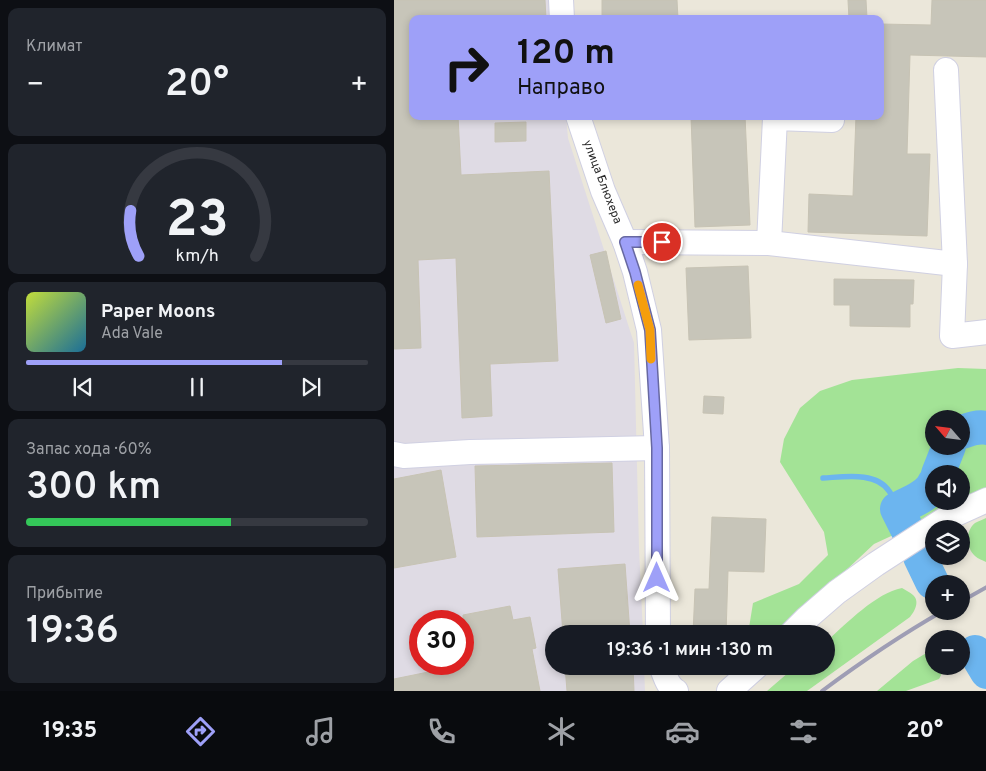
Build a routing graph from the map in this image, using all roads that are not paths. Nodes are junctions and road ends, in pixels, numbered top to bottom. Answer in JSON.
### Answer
{"nodes":[{"id":1,"x":561,"y":0,"type":"edge"},
{"id":2,"x":562,"y":15,"type":"edge"},
{"id":3,"x":946,"y":70,"type":"dead end"},
{"id":4,"x":579,"y":120,"type":"edge"},
{"id":5,"x":775,"y":120,"type":"edge"},
{"id":6,"x":625,"y":242,"type":"junction"},
{"id":7,"x":769,"y":244,"type":"junction"},
{"id":8,"x":955,"y":264,"type":"junction"},
{"id":9,"x":986,"y":332,"type":"edge"},
{"id":10,"x":657,"y":448,"type":"junction"},
{"id":11,"x":394,"y":454,"type":"edge"},
{"id":12,"x":986,"y":500,"type":"edge"},
{"id":13,"x":658,"y":625,"type":"edge"},
{"id":14,"x":800,"y":625,"type":"edge"},
{"id":15,"x":665,"y":675,"type":"edge"},
{"id":16,"x":748,"y":675,"type":"edge"},
{"id":17,"x":673,"y":690,"type":"edge"},
{"id":18,"x":729,"y":691,"type":"edge"}],
"edges":[{"from":1,"to":2,"type":"street"},
{"from":3,"to":8,"type":"street"},
{"from":4,"to":6,"type":"street","name":"улица Блюхера"},
{"from":5,"to":7,"type":"street"},
{"from":6,"to":7,"type":"street"},
{"from":6,"to":10,"type":"street","name":"улица Блюхера"},
{"from":7,"to":8,"type":"street"},
{"from":8,"to":9,"type":"street"},
{"from":10,"to":11,"type":"street"},
{"from":10,"to":13,"type":"street","name":"улица Блюхера"},
{"from":12,"to":14,"type":"street"},
{"from":15,"to":17,"type":"street"},
{"from":16,"to":18,"type":"street"}]}
